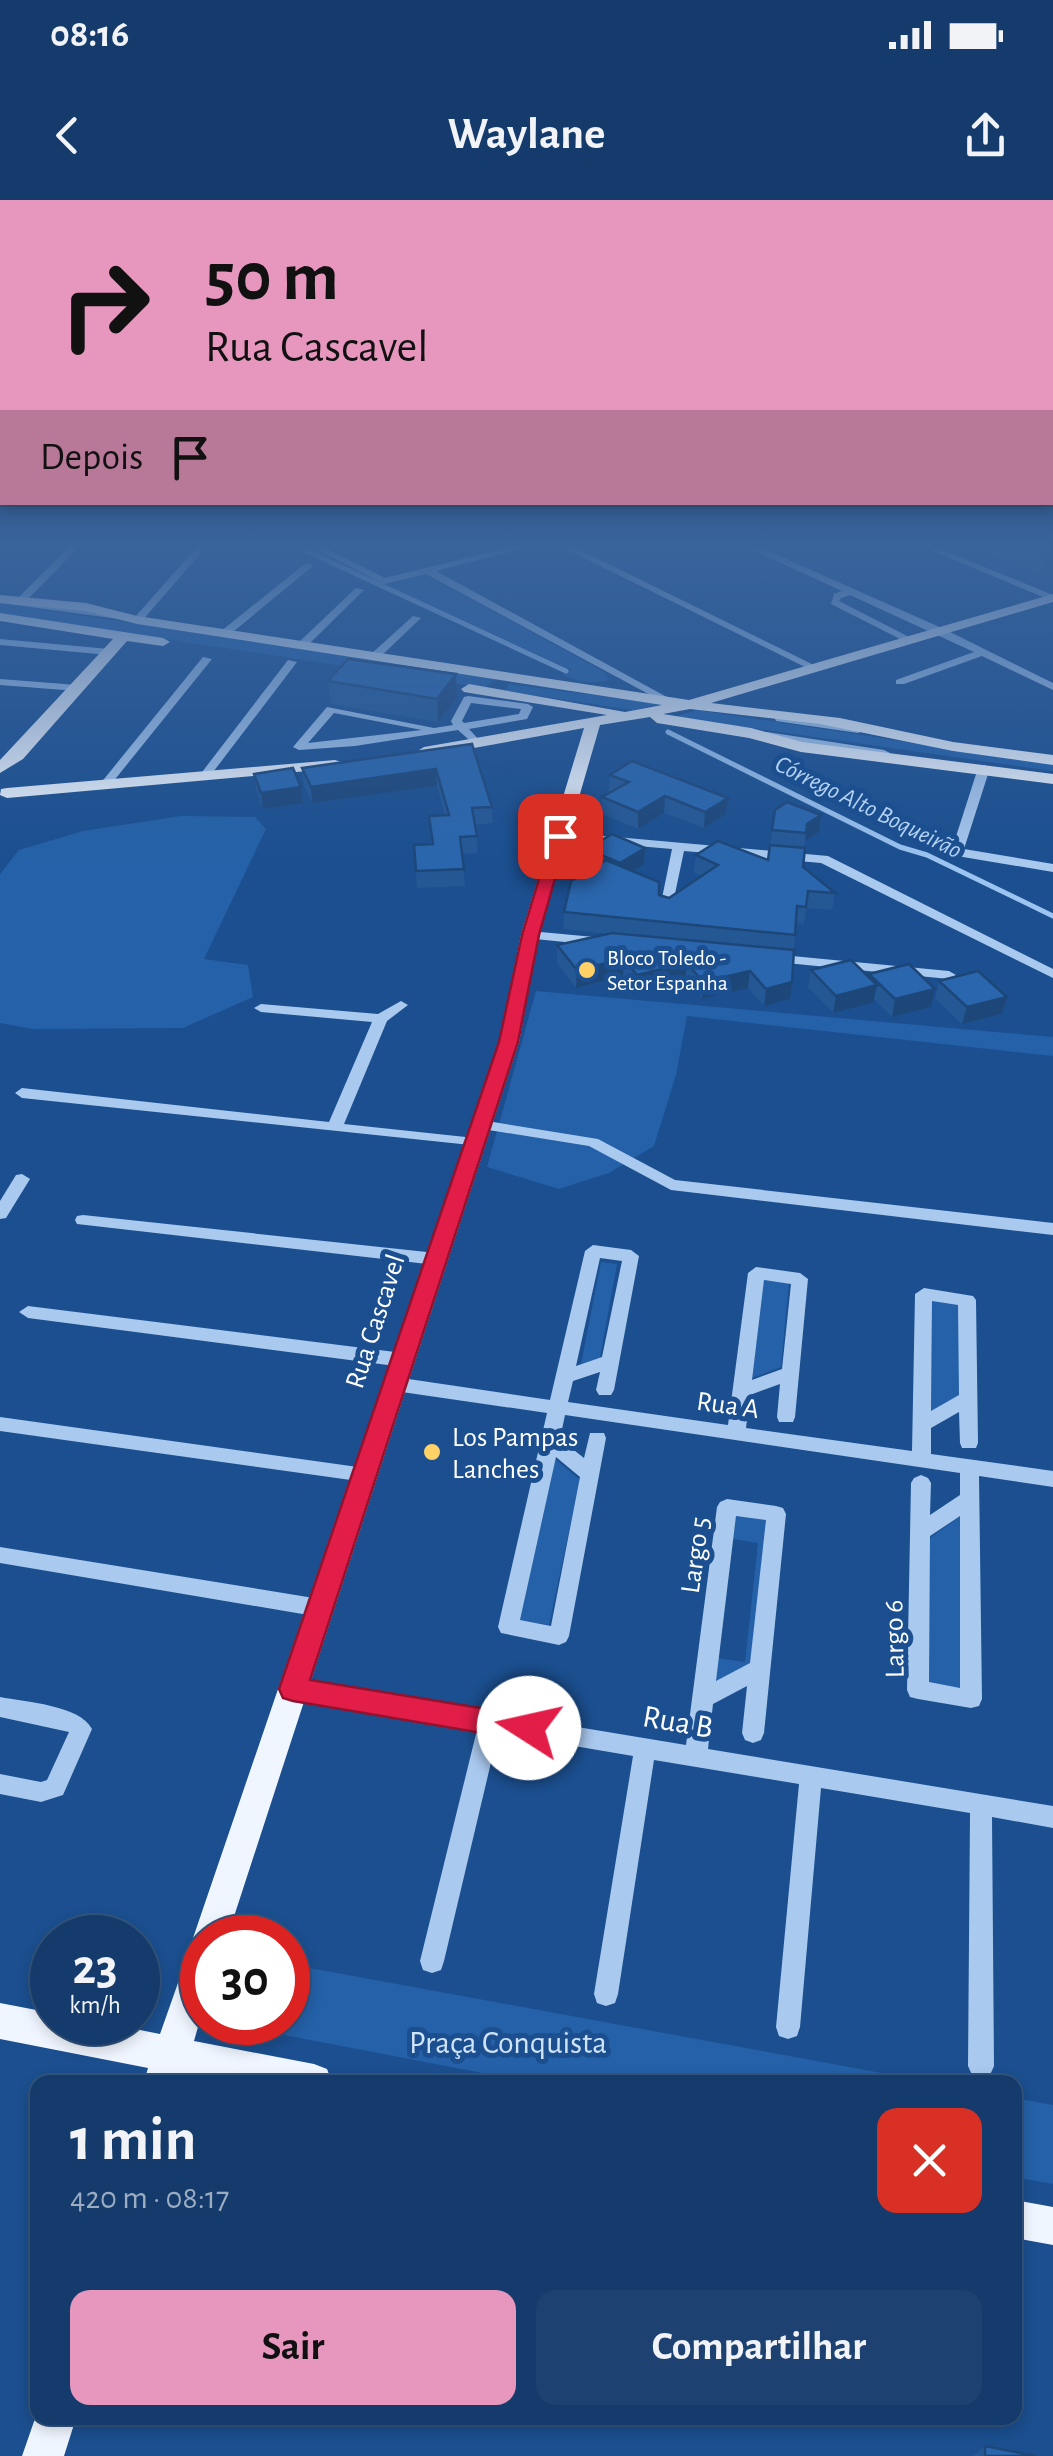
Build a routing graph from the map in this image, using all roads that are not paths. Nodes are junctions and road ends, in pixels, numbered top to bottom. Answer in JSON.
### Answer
{"nodes":[{"id":1,"x":109,"y":652,"type":"edge"},
{"id":2,"x":198,"y":652,"type":"edge"},
{"id":3,"x":221,"y":652,"type":"edge"},
{"id":4,"x":343,"y":652,"type":"edge"},
{"id":5,"x":379,"y":652,"type":"edge"},
{"id":6,"x":578,"y":652,"type":"edge"},
{"id":7,"x":782,"y":652,"type":"edge"},
{"id":8,"x":868,"y":652,"type":"edge"},
{"id":9,"x":982,"y":652,"type":"joint"},
{"id":10,"x":234,"y":653,"type":"dead end"},
{"id":11,"x":374,"y":657,"type":"junction"},
{"id":12,"x":273,"y":659,"type":"dead end"},
{"id":13,"x":292,"y":662,"type":"junction"},
{"id":14,"x":310,"y":664,"type":"dead end"},
{"id":15,"x":814,"y":668,"type":"junction"},
{"id":16,"x":364,"y":672,"type":"edge"},
{"id":17,"x":614,"y":672,"type":"junction"},
{"id":18,"x":382,"y":675,"type":"edge"},
{"id":19,"x":519,"y":679,"type":"junction"},
{"id":20,"x":0,"y":682,"type":"edge"},
{"id":21,"x":900,"y":682,"type":"dead end"},
{"id":22,"x":453,"y":686,"type":"edge"},
{"id":23,"x":1053,"y":687,"type":"edge"},
{"id":24,"x":77,"y":688,"type":"junction"},
{"id":25,"x":589,"y":690,"type":"junction"},
{"id":26,"x":730,"y":693,"type":"junction"},
{"id":27,"x":506,"y":695,"type":"junction"},
{"id":28,"x":671,"y":702,"type":"junction"},
{"id":29,"x":689,"y":705,"type":"junction"},
{"id":30,"x":739,"y":712,"type":"junction"},
{"id":31,"x":644,"y":716,"type":"junction"},
{"id":32,"x":582,"y":719,"type":"junction"},
{"id":33,"x":754,"y":724,"type":"junction"},
{"id":34,"x":460,"y":727,"type":"junction"},
{"id":35,"x":435,"y":731,"type":"junction"},
{"id":36,"x":476,"y":743,"type":"junction"},
{"id":37,"x":448,"y":748,"type":"junction"},
{"id":38,"x":413,"y":754,"type":"edge"},
{"id":39,"x":1053,"y":760,"type":"edge"},
{"id":40,"x":354,"y":763,"type":"edge"},
{"id":41,"x":984,"y":768,"type":"junction"},
{"id":42,"x":203,"y":778,"type":"junction"},
{"id":43,"x":1053,"y":779,"type":"edge"},
{"id":44,"x":5,"y":781,"type":"edge"},
{"id":45,"x":104,"y":786,"type":"junction"},
{"id":46,"x":560,"y":836,"type":"junction"},
{"id":47,"x":680,"y":846,"type":"junction"},
{"id":48,"x":1053,"y":868,"type":"edge"},
{"id":49,"x":666,"y":908,"type":"edge"},
{"id":50,"x":530,"y":935,"type":"junction"},
{"id":51,"x":614,"y":943,"type":"edge"},
{"id":52,"x":752,"y":956,"type":"edge"},
{"id":53,"x":1053,"y":974,"type":"edge"},
{"id":54,"x":949,"y":975,"type":"edge"},
{"id":55,"x":400,"y":1005,"type":"dead end"},
{"id":56,"x":261,"y":1008,"type":"dead end"},
{"id":57,"x":381,"y":1020,"type":"junction"},
{"id":58,"x":22,"y":1093,"type":"dead end"},
{"id":59,"x":335,"y":1127,"type":"junction"},
{"id":60,"x":478,"y":1134,"type":"junction"},
{"id":61,"x":22,"y":1179,"type":"dead end"},
{"id":62,"x":0,"y":1214,"type":"edge"},
{"id":63,"x":83,"y":1220,"type":"dead end"},
{"id":64,"x":1053,"y":1229,"type":"edge"},
{"id":65,"x":436,"y":1259,"type":"junction"},
{"id":66,"x":28,"y":1312,"type":"dead end"},
{"id":67,"x":611,"y":1361,"type":"junction"},
{"id":68,"x":399,"y":1372,"type":"junction"},
{"id":69,"x":790,"y":1373,"type":"junction"},
{"id":70,"x":565,"y":1376,"type":"junction"},
{"id":71,"x":606,"y":1390,"type":"dead end"},
{"id":72,"x":741,"y":1390,"type":"junction"},
{"id":73,"x":968,"y":1399,"type":"junction"},
{"id":74,"x":558,"y":1408,"type":"junction"},
{"id":75,"x":786,"y":1416,"type":"dead end"},
{"id":76,"x":0,"y":1424,"type":"edge"},
{"id":77,"x":922,"y":1424,"type":"junction"},
{"id":78,"x":736,"y":1433,"type":"junction"},
{"id":79,"x":596,"y":1438,"type":"dead end"},
{"id":80,"x":550,"y":1441,"type":"junction"},
{"id":81,"x":968,"y":1443,"type":"dead end"},
{"id":82,"x":921,"y":1460,"type":"junction"},
{"id":83,"x":969,"y":1467,"type":"junction"},
{"id":84,"x":590,"y":1474,"type":"junction"},
{"id":85,"x":364,"y":1475,"type":"junction"},
{"id":86,"x":1053,"y":1479,"type":"edge"},
{"id":87,"x":921,"y":1483,"type":"dead end"},
{"id":88,"x":969,"y":1499,"type":"junction"},
{"id":89,"x":920,"y":1533,"type":"junction"},
{"id":90,"x":0,"y":1555,"type":"edge"},
{"id":91,"x":320,"y":1608,"type":"junction"},
{"id":92,"x":759,"y":1669,"type":"junction"},
{"id":93,"x":293,"y":1689,"type":"junction"},
{"id":94,"x":703,"y":1699,"type":"junction"},
{"id":95,"x":0,"y":1707,"type":"edge"},
{"id":96,"x":490,"y":1722,"type":"junction"},
{"id":97,"x":752,"y":1732,"type":"dead end"},
{"id":98,"x":645,"y":1748,"type":"junction"},
{"id":99,"x":696,"y":1757,"type":"junction"},
{"id":100,"x":811,"y":1776,"type":"junction"},
{"id":101,"x":0,"y":1784,"type":"edge"},
{"id":102,"x":980,"y":1804,"type":"junction"},
{"id":103,"x":1053,"y":1817,"type":"edge"},
{"id":104,"x":218,"y":1915,"type":"edge"},
{"id":105,"x":432,"y":1961,"type":"dead end"},
{"id":106,"x":606,"y":1994,"type":"dead end"},
{"id":107,"x":0,"y":2021,"type":"edge"},
{"id":108,"x":788,"y":2027,"type":"dead end"},
{"id":109,"x":180,"y":2029,"type":"edge"},
{"id":110,"x":981,"y":2066,"type":"dead end"},
{"id":111,"x":167,"y":2069,"type":"edge"},
{"id":112,"x":235,"y":2075,"type":"edge"},
{"id":113,"x":1022,"y":2220,"type":"edge"},
{"id":114,"x":1053,"y":2226,"type":"edge"},
{"id":115,"x":53,"y":2425,"type":"edge"},
{"id":116,"x":43,"y":2456,"type":"edge"}],
"edges":[{"from":1,"to":24,"type":"main road"},
{"from":2,"to":45,"type":"street"},
{"from":3,"to":10,"type":"main road"},
{"from":4,"to":11,"type":"main road"},
{"from":5,"to":11,"type":"street"},
{"from":6,"to":17,"type":"street"},
{"from":7,"to":15,"type":"street"},
{"from":8,"to":15,"type":"main road"},
{"from":9,"to":21,"type":"street"},
{"from":9,"to":23,"type":"street"},
{"from":11,"to":19,"type":"main road"},
{"from":12,"to":13,"type":"main road"},
{"from":13,"to":14,"type":"main road"},
{"from":13,"to":42,"type":"street"},
{"from":15,"to":26,"type":"main road"},
{"from":16,"to":18,"type":"main road"},
{"from":17,"to":25,"type":"street"},
{"from":17,"to":28,"type":"street"},
{"from":19,"to":25,"type":"main road"},
{"from":19,"to":27,"type":"main road"},
{"from":20,"to":24,"type":"street"},
{"from":22,"to":27,"type":"main road"},
{"from":24,"to":44,"type":"main road"},
{"from":25,"to":28,"type":"main road"},
{"from":26,"to":29,"type":"main road"},
{"from":26,"to":30,"type":"main road"},
{"from":27,"to":32,"type":"main road"},
{"from":28,"to":29,"type":"main road"},
{"from":29,"to":30,"type":"main road"},
{"from":29,"to":31,"type":"main road"},
{"from":30,"to":33,"type":"main road"},
{"from":31,"to":32,"type":"main road"},
{"from":31,"to":32,"type":"main road"},
{"from":31,"to":33,"type":"main road"},
{"from":32,"to":36,"type":"main road"},
{"from":32,"to":46,"type":"main road","name":"Rua Cascavel"},
{"from":33,"to":39,"type":"main road"},
{"from":33,"to":41,"type":"main road"},
{"from":34,"to":34,"type":"street"},
{"from":34,"to":35,"type":"street"},
{"from":34,"to":36,"type":"street"},
{"from":35,"to":35,"type":"street"},
{"from":35,"to":37,"type":"street"},
{"from":36,"to":37,"type":"main road"},
{"from":37,"to":38,"type":"main road"},
{"from":40,"to":42,"type":"main road"},
{"from":41,"to":43,"type":"main road"},
{"from":41,"to":48,"type":"street"},
{"from":42,"to":45,"type":"main road"},
{"from":44,"to":45,"type":"main road"},
{"from":46,"to":47,"type":"street"},
{"from":46,"to":50,"type":"main road","name":"Rua Cascavel"},
{"from":47,"to":49,"type":"street"},
{"from":47,"to":53,"type":"street"},
{"from":50,"to":51,"type":"street"},
{"from":50,"to":60,"type":"main road","name":"Rua Cascavel"},
{"from":52,"to":54,"type":"street"},
{"from":55,"to":57,"type":"street"},
{"from":56,"to":57,"type":"street"},
{"from":57,"to":59,"type":"street"},
{"from":58,"to":59,"type":"street"},
{"from":59,"to":60,"type":"street"},
{"from":60,"to":64,"type":"street"},
{"from":60,"to":65,"type":"main road","name":"Rua Cascavel"},
{"from":61,"to":62,"type":"street"},
{"from":63,"to":65,"type":"street"},
{"from":65,"to":68,"type":"main road","name":"Rua Cascavel"},
{"from":66,"to":68,"type":"street","name":"Rua A"},
{"from":67,"to":70,"type":"street"},
{"from":67,"to":70,"type":"street"},
{"from":67,"to":71,"type":"street"},
{"from":68,"to":74,"type":"street","name":"Rua A"},
{"from":68,"to":85,"type":"main road","name":"Rua Cascavel"},
{"from":69,"to":72,"type":"street"},
{"from":69,"to":72,"type":"street"},
{"from":69,"to":75,"type":"street"},
{"from":70,"to":74,"type":"street"},
{"from":72,"to":78,"type":"street"},
{"from":73,"to":77,"type":"street"},
{"from":73,"to":77,"type":"street"},
{"from":73,"to":81,"type":"street"},
{"from":74,"to":78,"type":"street","name":"Rua A"},
{"from":74,"to":80,"type":"street"},
{"from":76,"to":85,"type":"street"},
{"from":77,"to":82,"type":"street"},
{"from":78,"to":82,"type":"street","name":"Rua A"},
{"from":79,"to":84,"type":"street"},
{"from":80,"to":84,"type":"street"},
{"from":80,"to":84,"type":"street"},
{"from":82,"to":83,"type":"street","name":"Rua A"},
{"from":83,"to":86,"type":"street","name":"Rua A"},
{"from":83,"to":88,"type":"street","name":"Largo 6"},
{"from":85,"to":91,"type":"main road","name":"Rua Cascavel"},
{"from":87,"to":89,"type":"street","name":"Largo 6"},
{"from":88,"to":89,"type":"street"},
{"from":88,"to":89,"type":"street","name":"Largo 6"},
{"from":90,"to":91,"type":"street"},
{"from":91,"to":93,"type":"main road","name":"Rua Cascavel"},
{"from":92,"to":94,"type":"street"},
{"from":92,"to":94,"type":"street","name":"Largo 5"},
{"from":92,"to":97,"type":"street","name":"Largo 5"},
{"from":93,"to":96,"type":"street","name":"Rua B"},
{"from":93,"to":104,"type":"main road","name":"Rua Cascavel"},
{"from":94,"to":99,"type":"street","name":"Largo 5"},
{"from":95,"to":101,"type":"street"},
{"from":96,"to":98,"type":"street","name":"Rua B"},
{"from":96,"to":105,"type":"street"},
{"from":98,"to":99,"type":"street","name":"Rua B"},
{"from":98,"to":106,"type":"street"},
{"from":99,"to":100,"type":"street","name":"Rua B"},
{"from":100,"to":102,"type":"street","name":"Rua B"},
{"from":100,"to":108,"type":"street"},
{"from":102,"to":103,"type":"street","name":"Rua B"},
{"from":102,"to":110,"type":"street"},
{"from":107,"to":111,"type":"main road"},
{"from":109,"to":111,"type":"main road"},
{"from":111,"to":112,"type":"main road"},
{"from":113,"to":114,"type":"main road"},
{"from":115,"to":116,"type":"main road"}]}
